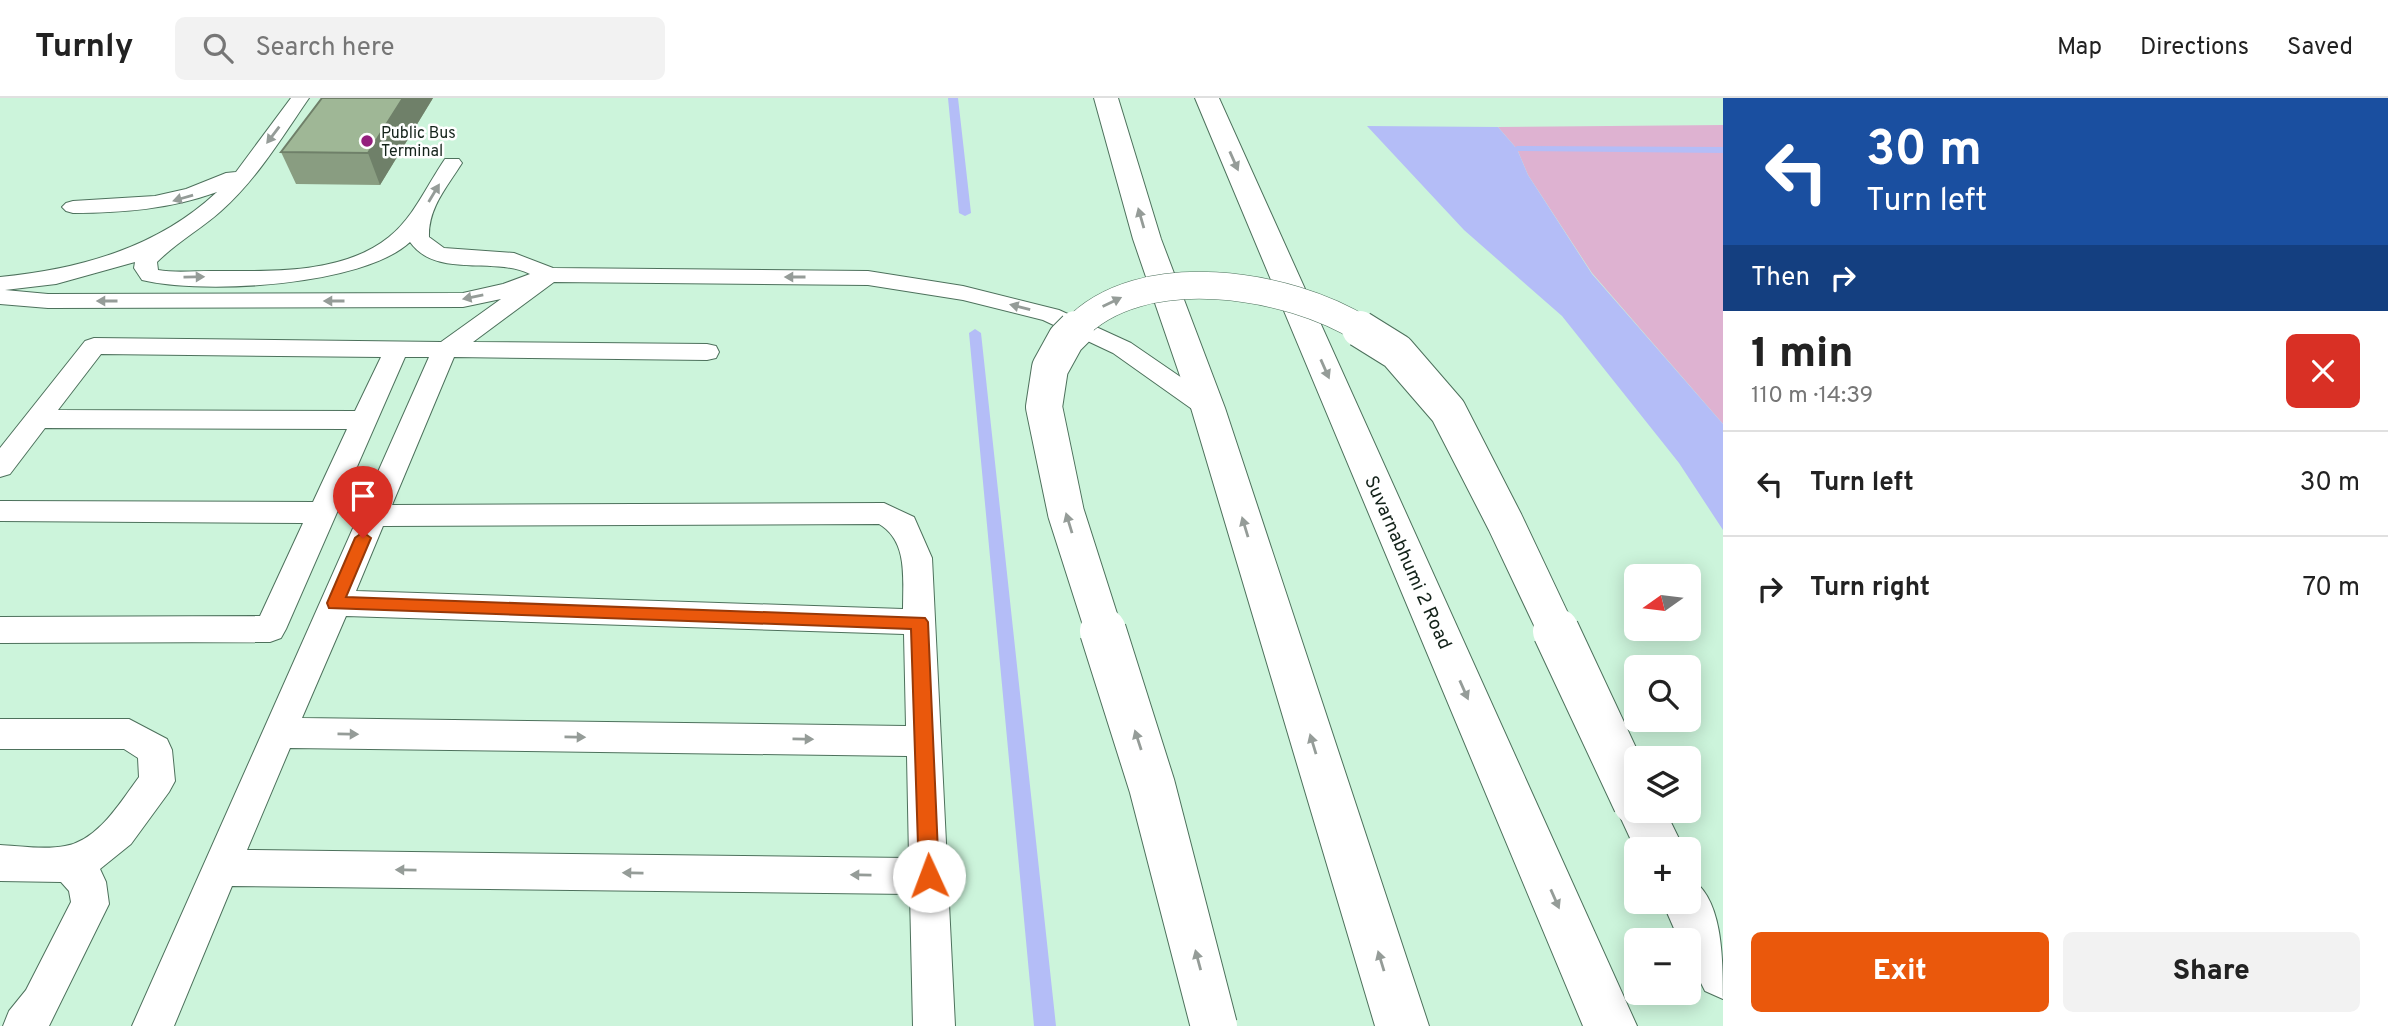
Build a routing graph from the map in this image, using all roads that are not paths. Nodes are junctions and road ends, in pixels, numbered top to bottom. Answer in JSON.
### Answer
{"nodes":[{"id":1,"x":300,"y":98,"type":"edge"},
{"id":2,"x":1106,"y":98,"type":"edge"},
{"id":3,"x":1207,"y":98,"type":"edge"},
{"id":4,"x":452,"y":163,"type":"dead end"},
{"id":5,"x":246,"y":171,"type":"junction"},
{"id":6,"x":73,"y":207,"type":"dead end"},
{"id":7,"x":418,"y":222,"type":"junction"},
{"id":8,"x":169,"y":238,"type":"junction"},
{"id":9,"x":549,"y":275,"type":"junction"},
{"id":10,"x":0,"y":284,"type":"edge"},
{"id":11,"x":0,"y":297,"type":"edge"},
{"id":12,"x":396,"y":350,"type":"junction"},
{"id":13,"x":444,"y":351,"type":"junction"},
{"id":14,"x":707,"y":352,"type":"dead end"},
{"id":15,"x":1208,"y":408,"type":"junction"},
{"id":16,"x":37,"y":419,"type":"junction"},
{"id":17,"x":365,"y":420,"type":"junction"},
{"id":18,"x":0,"y":467,"type":"edge"},
{"id":19,"x":0,"y":511,"type":"edge"},
{"id":20,"x":322,"y":513,"type":"junction"},
{"id":21,"x":373,"y":516,"type":"junction"},
{"id":22,"x":335,"y":603,"type":"junction"},
{"id":23,"x":919,"y":622,"type":"junction"},
{"id":24,"x":0,"y":630,"type":"edge"},
{"id":25,"x":279,"y":733,"type":"junction"},
{"id":26,"x":0,"y":734,"type":"edge"},
{"id":27,"x":923,"y":741,"type":"junction"},
{"id":28,"x":1624,"y":776,"type":"edge"},
{"id":29,"x":0,"y":863,"type":"edge"},
{"id":30,"x":68,"y":864,"type":"junction"},
{"id":31,"x":221,"y":868,"type":"junction"},
{"id":32,"x":929,"y":876,"type":"junction"},
{"id":33,"x":1693,"y":914,"type":"edge"},
{"id":34,"x":1723,"y":973,"type":"edge"},
{"id":35,"x":24,"y":1026,"type":"edge"},
{"id":36,"x":153,"y":1026,"type":"edge"},
{"id":37,"x":934,"y":1026,"type":"edge"},
{"id":38,"x":1214,"y":1026,"type":"edge"},
{"id":39,"x":1402,"y":1026,"type":"edge"},
{"id":40,"x":1610,"y":1026,"type":"edge"}],
"edges":[{"from":1,"to":5,"type":"lane","one_way":true},
{"from":15,"to":2,"type":"street","one_way":true},
{"from":3,"to":40,"type":"street","name":"Suvarnabhumi 2 Road","one_way":true},
{"from":7,"to":4,"type":"lane","one_way":true},
{"from":5,"to":6,"type":"lane","one_way":true},
{"from":5,"to":8,"type":"lane"},
{"from":8,"to":7,"type":"lane","one_way":true},
{"from":7,"to":9,"type":"lane"},
{"from":8,"to":10,"type":"lane"},
{"from":9,"to":11,"type":"lane","one_way":true},
{"from":9,"to":13,"type":"lane"},
{"from":15,"to":9,"type":"lane","one_way":true},
{"from":12,"to":13,"type":"lane"},
{"from":12,"to":16,"type":"lane"},
{"from":12,"to":17,"type":"lane"},
{"from":13,"to":14,"type":"lane"},
{"from":13,"to":21,"type":"lane"},
{"from":39,"to":15,"type":"street","one_way":true},
{"from":16,"to":17,"type":"lane"},
{"from":16,"to":18,"type":"lane"},
{"from":17,"to":20,"type":"lane"},
{"from":19,"to":20,"type":"lane"},
{"from":20,"to":24,"type":"lane"},
{"from":21,"to":22,"type":"lane"},
{"from":21,"to":23,"type":"lane"},
{"from":22,"to":23,"type":"lane"},
{"from":22,"to":25,"type":"lane"},
{"from":23,"to":27,"type":"lane"},
{"from":25,"to":27,"type":"lane","one_way":true},
{"from":25,"to":31,"type":"lane"},
{"from":26,"to":30,"type":"lane"},
{"from":27,"to":32,"type":"lane"},
{"from":38,"to":28,"type":"street","one_way":true,"bridge":true},
{"from":29,"to":30,"type":"lane"},
{"from":30,"to":35,"type":"lane"},
{"from":32,"to":31,"type":"lane","one_way":true},
{"from":31,"to":36,"type":"lane"},
{"from":32,"to":37,"type":"lane"},
{"from":33,"to":34,"type":"street"}]}
